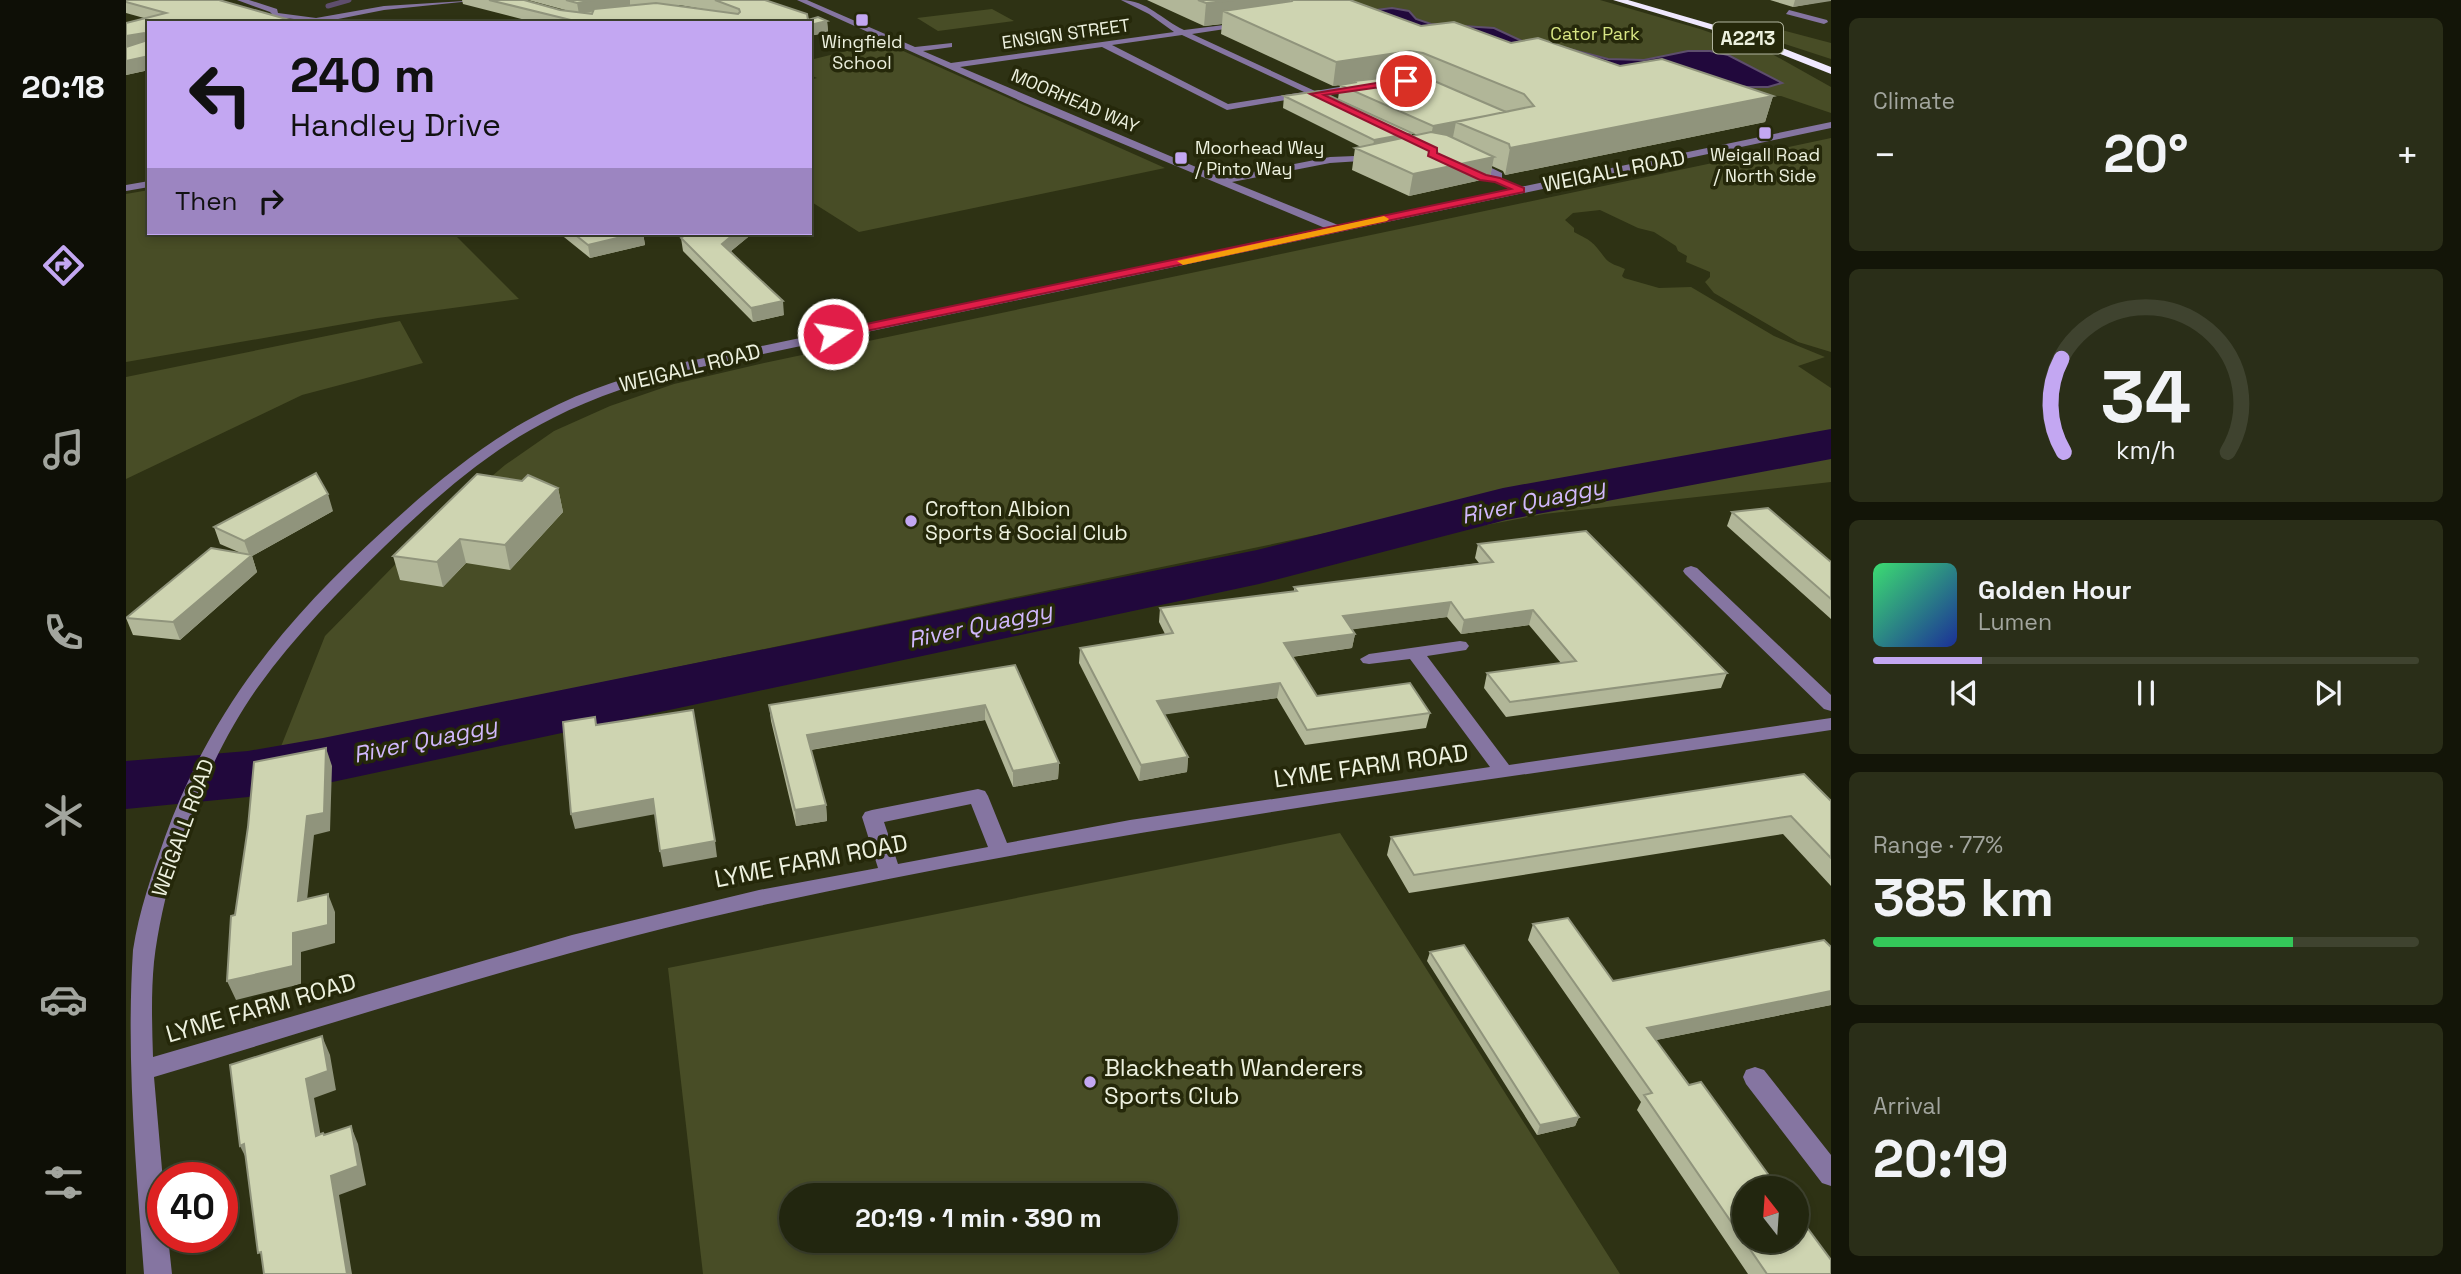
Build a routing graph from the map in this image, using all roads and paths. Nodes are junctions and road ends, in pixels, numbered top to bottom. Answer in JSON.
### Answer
{"nodes":[{"id":1,"x":241,"y":0,"type":"edge"},
{"id":2,"x":477,"y":0,"type":"edge"},
{"id":3,"x":801,"y":0,"type":"edge"},
{"id":4,"x":1125,"y":0,"type":"edge"},
{"id":5,"x":1618,"y":0,"type":"edge"},
{"id":6,"x":1638,"y":0,"type":"edge"},
{"id":7,"x":1789,"y":12,"type":"dead end"},
{"id":8,"x":1831,"y":12,"type":"edge"},
{"id":9,"x":1669,"y":13,"type":"junction"},
{"id":10,"x":275,"y":15,"type":"junction"},
{"id":11,"x":1805,"y":17,"type":"junction"},
{"id":12,"x":318,"y":20,"type":"junction"},
{"id":13,"x":265,"y":21,"type":"edge"},
{"id":14,"x":321,"y":21,"type":"edge"},
{"id":15,"x":1824,"y":22,"type":"dead end"},
{"id":16,"x":1250,"y":24,"type":"edge"},
{"id":17,"x":1185,"y":33,"type":"junction"},
{"id":18,"x":1103,"y":44,"type":"junction"},
{"id":19,"x":950,"y":45,"type":"dead end"},
{"id":20,"x":914,"y":50,"type":"junction"},
{"id":21,"x":951,"y":66,"type":"junction"},
{"id":22,"x":1831,"y":71,"type":"edge"},
{"id":23,"x":1378,"y":84,"type":"edge"},
{"id":24,"x":1315,"y":94,"type":"junction"},
{"id":25,"x":1327,"y":100,"type":"edge"},
{"id":26,"x":1831,"y":125,"type":"edge"},
{"id":27,"x":1457,"y":156,"type":"edge"},
{"id":28,"x":1378,"y":157,"type":"edge"},
{"id":29,"x":1463,"y":168,"type":"edge"},
{"id":30,"x":1497,"y":180,"type":"junction"},
{"id":31,"x":1221,"y":181,"type":"junction"},
{"id":32,"x":147,"y":184,"type":"edge"},
{"id":33,"x":126,"y":188,"type":"edge"},
{"id":34,"x":1521,"y":190,"type":"junction"},
{"id":35,"x":1337,"y":229,"type":"junction"},
{"id":36,"x":1690,"y":571,"type":"dead end"},
{"id":37,"x":1460,"y":646,"type":"dead end"},
{"id":38,"x":1415,"y":653,"type":"junction"},
{"id":39,"x":1369,"y":659,"type":"dead end"},
{"id":40,"x":1831,"y":705,"type":"edge"},
{"id":41,"x":1831,"y":724,"type":"edge"},
{"id":42,"x":1505,"y":773,"type":"junction"},
{"id":43,"x":1000,"y":850,"type":"junction"},
{"id":44,"x":890,"y":872,"type":"junction"},
{"id":45,"x":142,"y":1070,"type":"junction"},
{"id":46,"x":1755,"y":1077,"type":"dead end"},
{"id":47,"x":1831,"y":1175,"type":"edge"},
{"id":48,"x":158,"y":1274,"type":"edge"}],
"edges":[{"from":1,"to":10,"type":"street"},
{"from":2,"to":12,"type":"street"},
{"from":3,"to":20,"type":"street","name":"MOORHEAD WAY"},
{"from":4,"to":17,"type":"street"},
{"from":5,"to":9,"type":"highway","number":"A2213"},
{"from":6,"to":9,"type":"highway","number":"A2213"},
{"from":7,"to":11,"type":"street"},
{"from":8,"to":11,"type":"street"},
{"from":9,"to":22,"type":"highway","number":"A2213"},
{"from":10,"to":12,"type":"street"},
{"from":10,"to":13,"type":"street"},
{"from":11,"to":15,"type":"street"},
{"from":12,"to":14,"type":"street"},
{"from":16,"to":17,"type":"street","name":"ENSIGN STREET"},
{"from":17,"to":18,"type":"street","name":"ENSIGN STREET"},
{"from":17,"to":24,"type":"street"},
{"from":18,"to":21,"type":"street","name":"ENSIGN STREET"},
{"from":18,"to":24,"type":"street"},
{"from":19,"to":20,"type":"street"},
{"from":20,"to":21,"type":"street","name":"MOORHEAD WAY"},
{"from":21,"to":31,"type":"street","name":"MOORHEAD WAY"},
{"from":23,"to":24,"type":"street"},
{"from":24,"to":25,"type":"street"},
{"from":26,"to":34,"type":"street","name":"WEIGALL ROAD"},
{"from":27,"to":30,"type":"street"},
{"from":28,"to":31,"type":"street"},
{"from":29,"to":30,"type":"street"},
{"from":30,"to":34,"type":"street"},
{"from":31,"to":35,"type":"street","name":"MOORHEAD WAY"},
{"from":32,"to":33,"type":"street"},
{"from":34,"to":35,"type":"street","name":"WEIGALL ROAD"},
{"from":35,"to":45,"type":"street","name":"WEIGALL ROAD"},
{"from":36,"to":40,"type":"street"},
{"from":37,"to":38,"type":"street"},
{"from":38,"to":39,"type":"street"},
{"from":38,"to":42,"type":"street","name":"LYME FARM ROAD"},
{"from":41,"to":42,"type":"street","name":"LYME FARM ROAD"},
{"from":42,"to":43,"type":"street","name":"LYME FARM ROAD"},
{"from":43,"to":44,"type":"street","name":"LYME FARM ROAD"},
{"from":43,"to":44,"type":"street"},
{"from":44,"to":45,"type":"street","name":"LYME FARM ROAD"},
{"from":45,"to":48,"type":"street","name":"WEIGALL ROAD"},
{"from":46,"to":47,"type":"street"}]}
